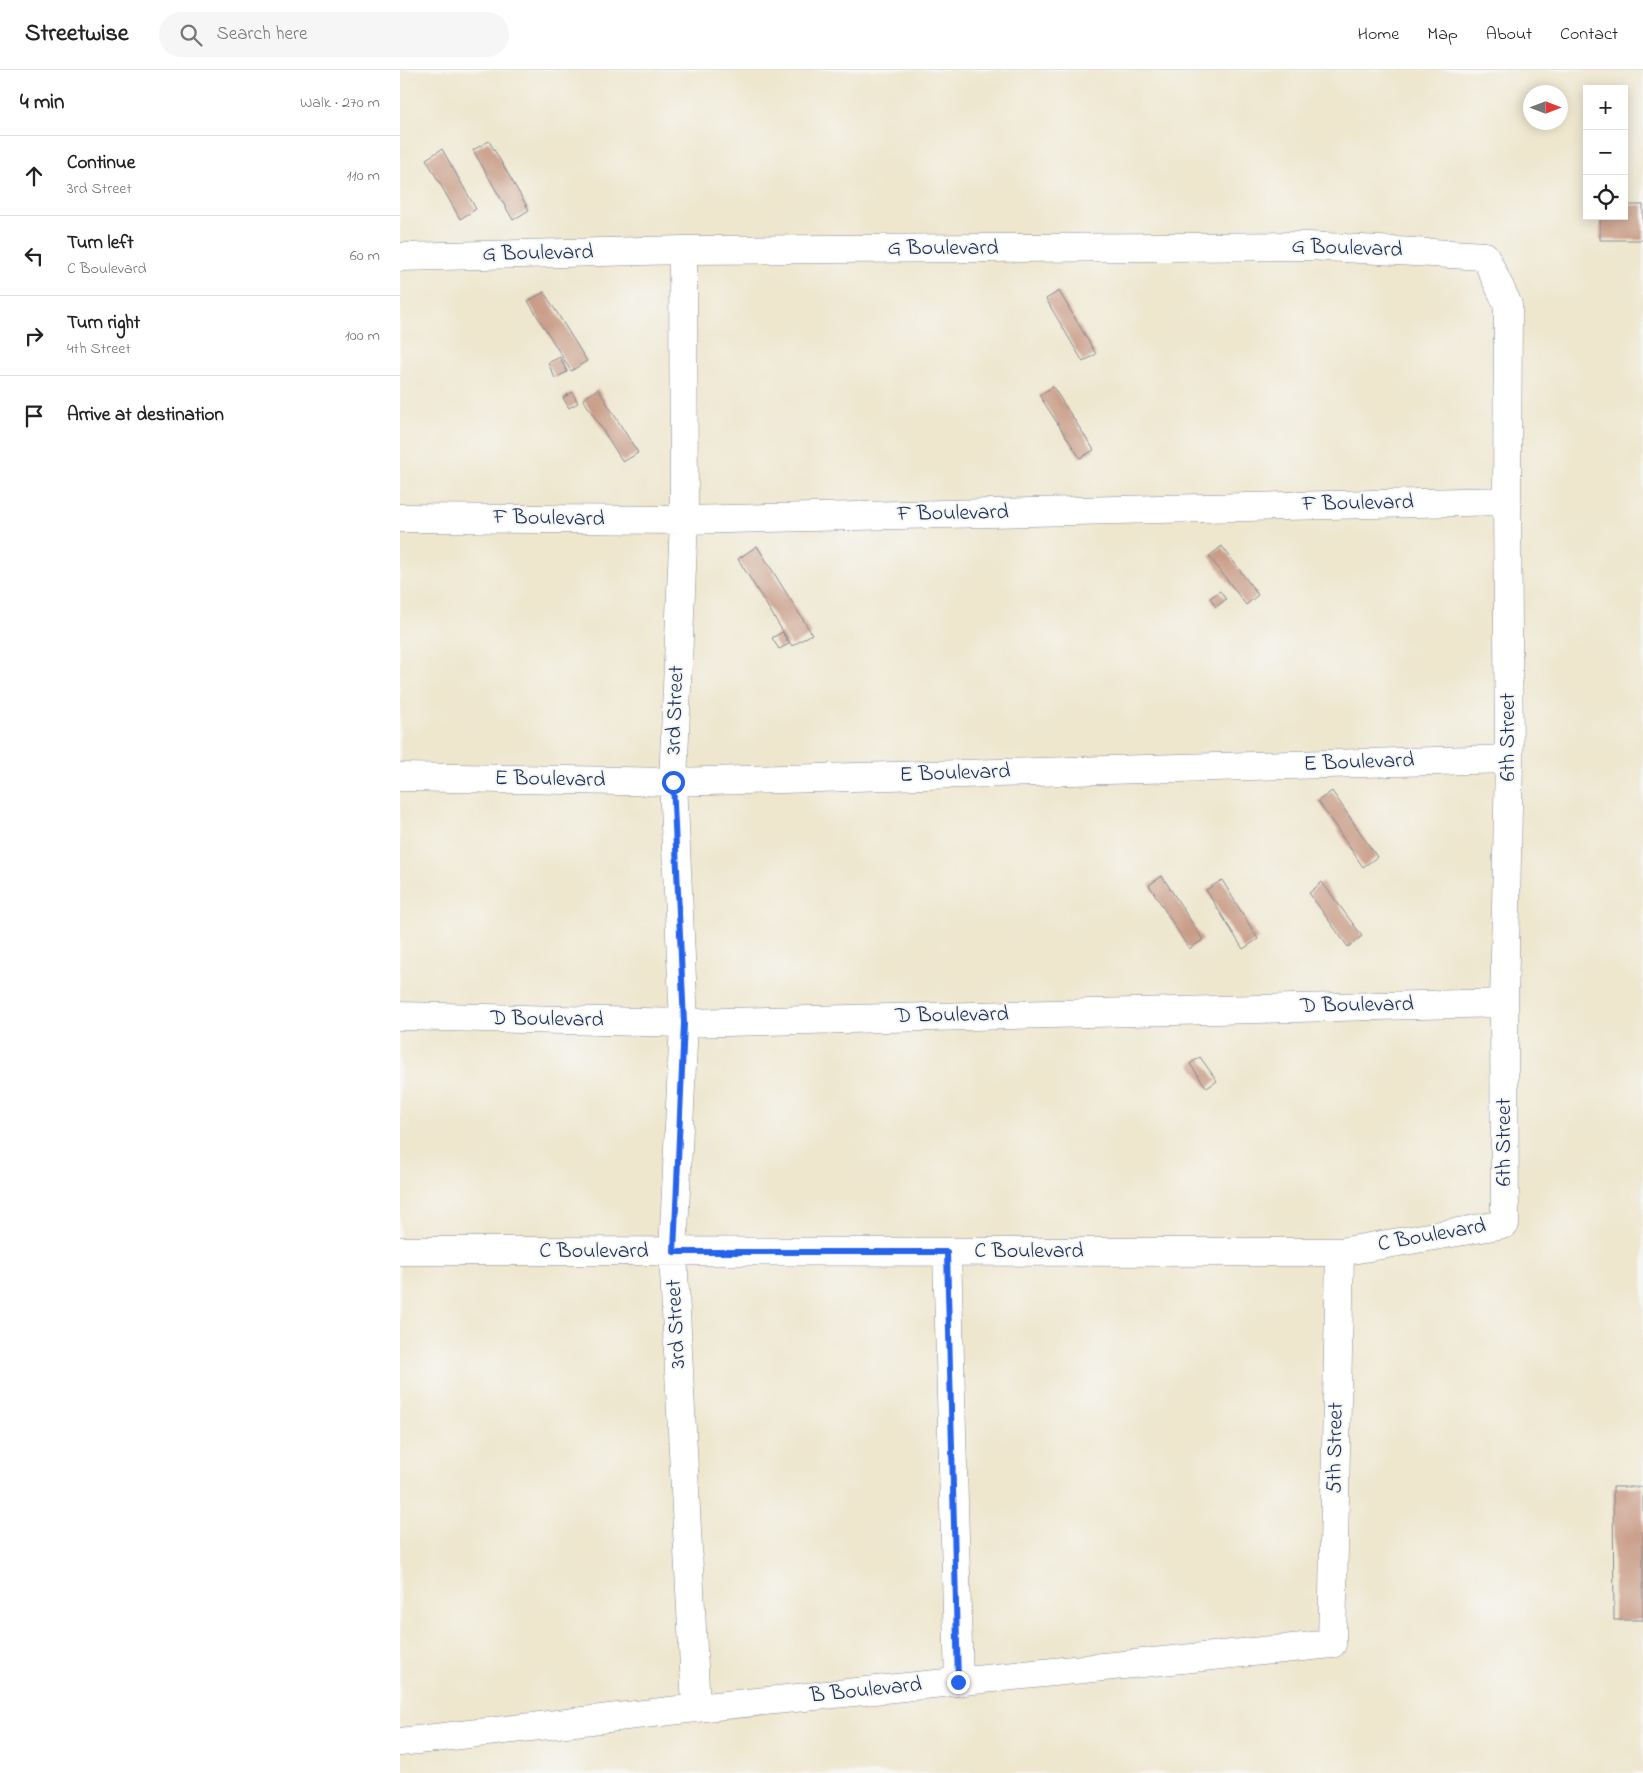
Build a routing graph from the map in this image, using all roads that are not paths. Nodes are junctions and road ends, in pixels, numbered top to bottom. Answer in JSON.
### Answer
{"nodes":[{"id":1,"x":682,"y":250,"type":"junction"},
{"id":2,"x":1485,"y":256,"type":"joint"},
{"id":3,"x":400,"y":257,"type":"edge"},
{"id":4,"x":1507,"y":501,"type":"junction"},
{"id":5,"x":400,"y":518,"type":"edge"},
{"id":6,"x":684,"y":520,"type":"junction"},
{"id":7,"x":1509,"y":759,"type":"junction"},
{"id":8,"x":400,"y":777,"type":"edge"},
{"id":9,"x":673,"y":782,"type":"junction"},
{"id":10,"x":1504,"y":1003,"type":"junction"},
{"id":11,"x":400,"y":1016,"type":"edge"},
{"id":12,"x":684,"y":1023,"type":"junction"},
{"id":13,"x":1505,"y":1224,"type":"joint"},
{"id":14,"x":400,"y":1251,"type":"edge"},
{"id":15,"x":674,"y":1252,"type":"junction"},
{"id":16,"x":947,"y":1252,"type":"junction"},
{"id":17,"x":1340,"y":1252,"type":"junction"},
{"id":18,"x":1332,"y":1644,"type":"joint"},
{"id":19,"x":958,"y":1682,"type":"junction"},
{"id":20,"x":696,"y":1708,"type":"junction"},
{"id":21,"x":400,"y":1742,"type":"edge"}],
"edges":[{"from":1,"to":2,"type":"street","name":"G Boulevard"},
{"from":1,"to":3,"type":"street","name":"G Boulevard"},
{"from":1,"to":6,"type":"street","name":"3rd Street"},
{"from":2,"to":4,"type":"street","name":"6th Street"},
{"from":4,"to":6,"type":"street","name":"F Boulevard"},
{"from":4,"to":7,"type":"street","name":"6th Street"},
{"from":5,"to":6,"type":"street","name":"F Boulevard"},
{"from":6,"to":9,"type":"street","name":"3rd Street"},
{"from":7,"to":9,"type":"street","name":"E Boulevard"},
{"from":7,"to":10,"type":"street","name":"6th Street"},
{"from":8,"to":9,"type":"street","name":"E Boulevard"},
{"from":9,"to":12,"type":"street","name":"3rd Street"},
{"from":10,"to":12,"type":"street","name":"D Boulevard"},
{"from":10,"to":13,"type":"street","name":"6th Street"},
{"from":11,"to":12,"type":"street","name":"D Boulevard"},
{"from":12,"to":15,"type":"street","name":"3rd Street"},
{"from":13,"to":17,"type":"street","name":"C Boulevard"},
{"from":14,"to":15,"type":"street","name":"C Boulevard"},
{"from":15,"to":16,"type":"street","name":"C Boulevard"},
{"from":15,"to":20,"type":"street","name":"3rd Street"},
{"from":16,"to":17,"type":"street","name":"C Boulevard"},
{"from":16,"to":19,"type":"street"},
{"from":17,"to":18,"type":"street","name":"5th Street"},
{"from":18,"to":19,"type":"street","name":"B Boulevard"},
{"from":19,"to":20,"type":"street","name":"B Boulevard"},
{"from":20,"to":21,"type":"street","name":"B Boulevard"}]}
